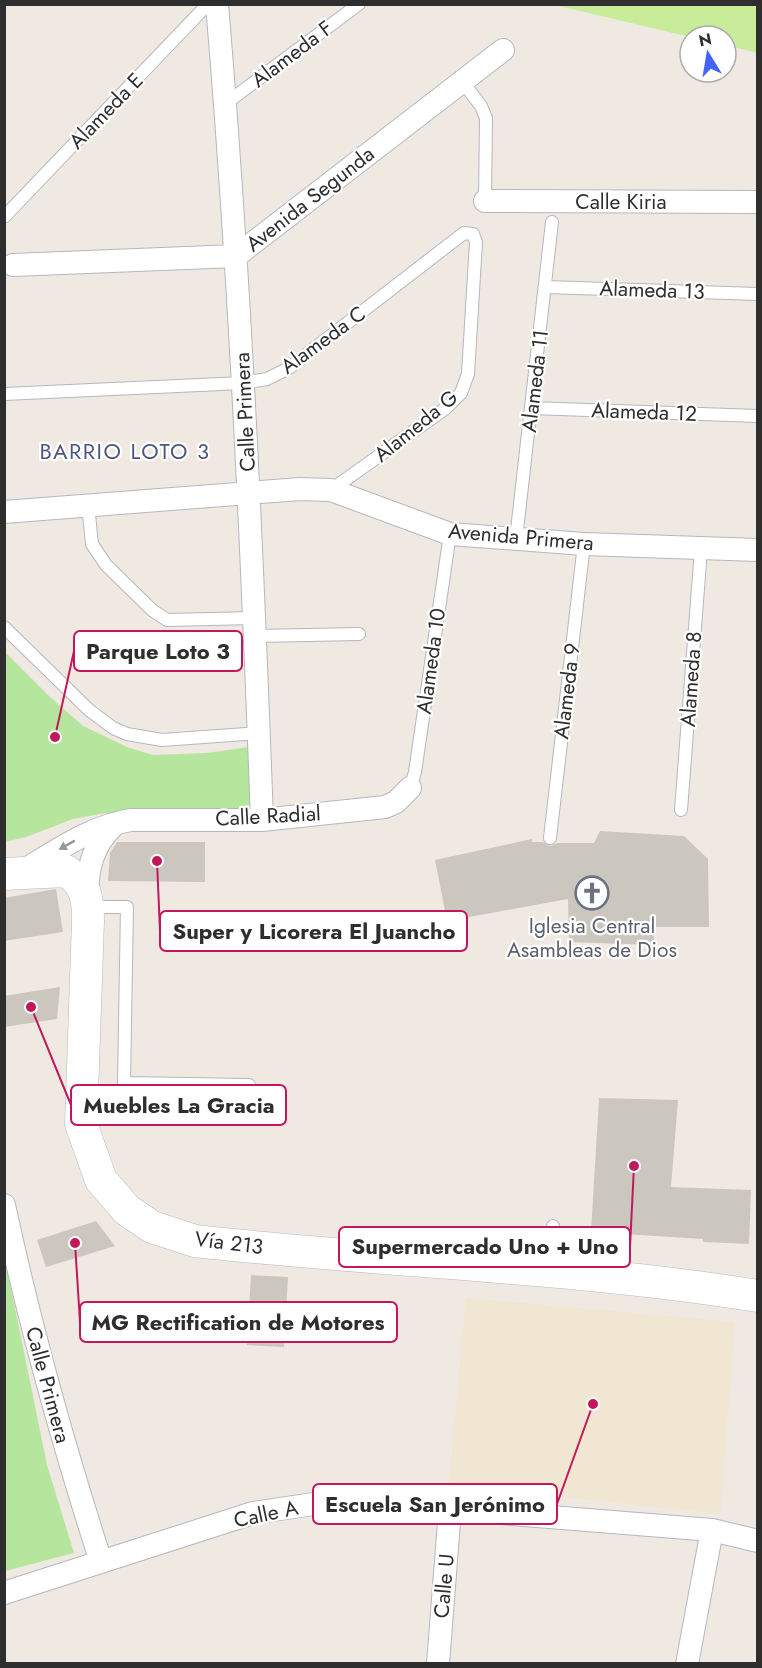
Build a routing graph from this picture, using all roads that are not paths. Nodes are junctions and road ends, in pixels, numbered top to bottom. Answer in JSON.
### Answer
{"nodes":[{"id":1,"x":208,"y":4,"type":"edge"},
{"id":2,"x":217,"y":4,"type":"edge"},
{"id":3,"x":359,"y":4,"type":"edge"},
{"id":4,"x":503,"y":50,"type":"dead end"},
{"id":5,"x":462,"y":81,"type":"junction"},
{"id":6,"x":225,"y":104,"type":"junction"},
{"id":7,"x":485,"y":201,"type":"joint"},
{"id":8,"x":758,"y":202,"type":"edge"},
{"id":9,"x":4,"y":217,"type":"edge"},
{"id":10,"x":552,"y":222,"type":"dead end"},
{"id":11,"x":473,"y":234,"type":"joint"},
{"id":12,"x":236,"y":256,"type":"junction"},
{"id":13,"x":9,"y":266,"type":"edge"},
{"id":14,"x":546,"y":287,"type":"junction"},
{"id":15,"x":758,"y":294,"type":"edge"},
{"id":16,"x":243,"y":383,"type":"junction"},
{"id":17,"x":4,"y":394,"type":"edge"},
{"id":18,"x":531,"y":408,"type":"junction"},
{"id":19,"x":758,"y":416,"type":"edge"},
{"id":20,"x":331,"y":490,"type":"junction"},
{"id":21,"x":249,"y":493,"type":"junction"},
{"id":22,"x":88,"y":505,"type":"junction"},
{"id":23,"x":4,"y":512,"type":"edge"},
{"id":24,"x":450,"y":534,"type":"junction"},
{"id":25,"x":516,"y":539,"type":"junction"},
{"id":26,"x":584,"y":544,"type":"junction"},
{"id":27,"x":701,"y":549,"type":"junction"},
{"id":28,"x":758,"y":550,"type":"edge"},
{"id":29,"x":4,"y":627,"type":"edge"},
{"id":30,"x":255,"y":627,"type":"junction"},
{"id":31,"x":360,"y":634,"type":"dead end"},
{"id":32,"x":259,"y":733,"type":"junction"},
{"id":33,"x":410,"y":788,"type":"joint"},
{"id":34,"x":681,"y":810,"type":"dead end"},
{"id":35,"x":262,"y":820,"type":"junction"},
{"id":36,"x":118,"y":822,"type":"junction"},
{"id":37,"x":550,"y":838,"type":"dead end"},
{"id":38,"x":9,"y":871,"type":"edge"},
{"id":39,"x":88,"y":903,"type":"junction"},
{"id":40,"x":249,"y":1085,"type":"dead end"},
{"id":41,"x":4,"y":1204,"type":"edge"},
{"id":42,"x":553,"y":1226,"type":"dead end"},
{"id":43,"x":548,"y":1272,"type":"junction"},
{"id":44,"x":758,"y":1296,"type":"edge"},
{"id":45,"x":450,"y":1509,"type":"junction"},
{"id":46,"x":712,"y":1530,"type":"junction"},
{"id":47,"x":758,"y":1542,"type":"edge"},
{"id":48,"x":101,"y":1562,"type":"junction"},
{"id":49,"x":4,"y":1593,"type":"edge"},
{"id":50,"x":438,"y":1664,"type":"edge"},
{"id":51,"x":687,"y":1664,"type":"edge"}],
"edges":[{"from":1,"to":9,"type":"lane","name":"Alameda E"},
{"from":2,"to":6,"type":"street","name":"Calle Primera"},
{"from":3,"to":6,"type":"lane","name":"Alameda F"},
{"from":4,"to":5,"type":"street","name":"Avenida Segunda"},
{"from":5,"to":7,"type":"lane"},
{"from":5,"to":12,"type":"street","name":"Avenida Segunda"},
{"from":6,"to":12,"type":"street","name":"Calle Primera"},
{"from":7,"to":8,"type":"street","name":"Calle Kiria"},
{"from":10,"to":14,"type":"lane","name":"Alameda 11"},
{"from":11,"to":16,"type":"lane","name":"Alameda C"},
{"from":11,"to":20,"type":"lane","name":"Alameda G"},
{"from":12,"to":13,"type":"street","name":"Avenida Segunda"},
{"from":12,"to":16,"type":"street","name":"Calle Primera"},
{"from":14,"to":15,"type":"lane","name":"Alameda 13"},
{"from":14,"to":18,"type":"lane","name":"Alameda 11"},
{"from":16,"to":17,"type":"lane","name":"Alameda C"},
{"from":16,"to":21,"type":"street","name":"Calle Primera"},
{"from":18,"to":19,"type":"lane","name":"Alameda 12"},
{"from":18,"to":25,"type":"lane","name":"Alameda 11"},
{"from":20,"to":21,"type":"street","name":"Avenida Primera"},
{"from":20,"to":24,"type":"street","name":"Avenida Primera"},
{"from":21,"to":22,"type":"street","name":"Avenida Primera"},
{"from":21,"to":30,"type":"street","name":"Calle Primera"},
{"from":22,"to":23,"type":"street","name":"Avenida Primera"},
{"from":22,"to":30,"type":"lane"},
{"from":24,"to":25,"type":"street","name":"Avenida Primera"},
{"from":24,"to":33,"type":"lane","name":"Alameda 10"},
{"from":25,"to":26,"type":"street","name":"Avenida Primera"},
{"from":26,"to":27,"type":"street","name":"Avenida Primera"},
{"from":26,"to":37,"type":"lane","name":"Alameda 9"},
{"from":27,"to":28,"type":"street","name":"Avenida Primera"},
{"from":27,"to":34,"type":"lane","name":"Alameda 8"},
{"from":29,"to":32,"type":"lane"},
{"from":30,"to":31,"type":"lane"},
{"from":30,"to":32,"type":"street","name":"Calle Primera"},
{"from":32,"to":35,"type":"street","name":"Calle Primera"},
{"from":33,"to":35,"type":"street","name":"Calle Radial"},
{"from":35,"to":36,"type":"street","name":"Calle Radial"},
{"from":36,"to":38,"type":"street","name":"Calle Radial","one_way":true},
{"from":36,"to":39,"type":"street"},
{"from":38,"to":39,"type":"main road"},
{"from":39,"to":40,"type":"lane"},
{"from":39,"to":43,"type":"main road","name":"Vía 213"},
{"from":41,"to":48,"type":"street","name":"Calle Primera"},
{"from":42,"to":43,"type":"lane"},
{"from":43,"to":44,"type":"main road","name":"Vía 213"},
{"from":45,"to":46,"type":"street","name":"Calle A"},
{"from":45,"to":48,"type":"street","name":"Calle A"},
{"from":45,"to":50,"type":"street","name":"Calle U"},
{"from":46,"to":47,"type":"street","name":"Calle A"},
{"from":46,"to":51,"type":"street"},
{"from":48,"to":49,"type":"street","name":"Calle A"}]}
